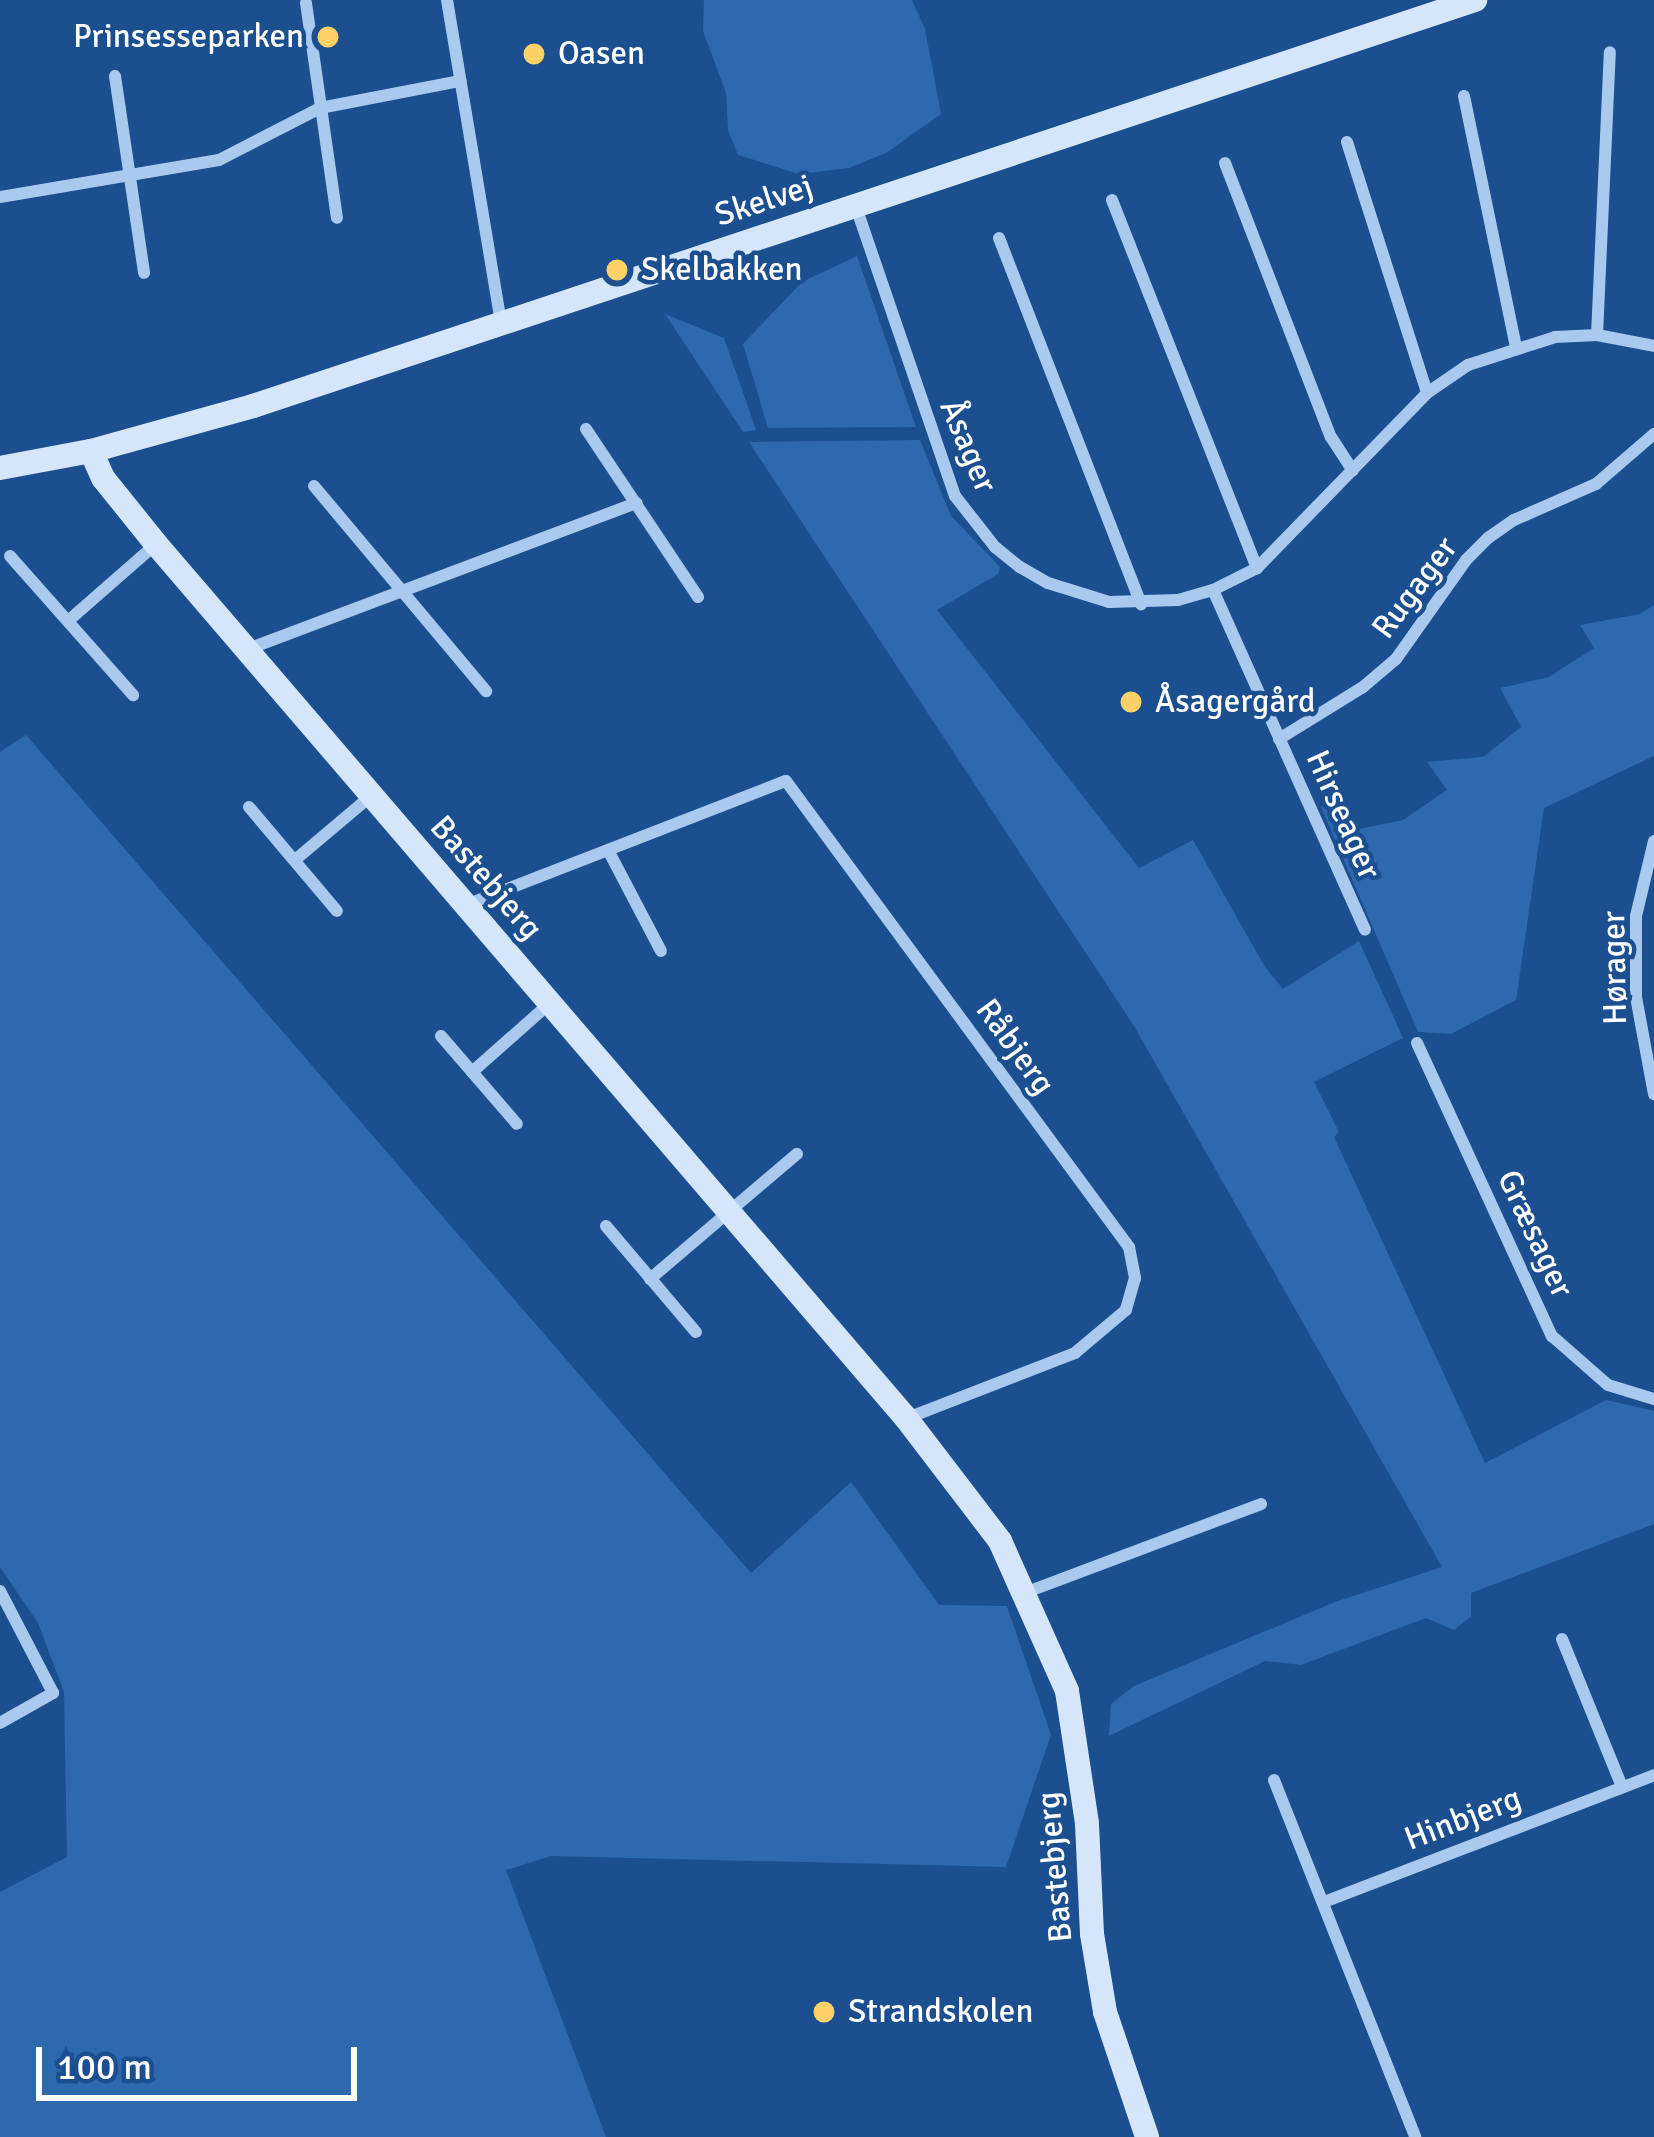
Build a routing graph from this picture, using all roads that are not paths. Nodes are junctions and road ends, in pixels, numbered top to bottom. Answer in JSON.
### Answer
{"nodes":[{"id":1,"x":447,"y":0,"type":"edge"},
{"id":2,"x":1475,"y":0,"type":"edge"},
{"id":3,"x":306,"y":3,"type":"dead end"},
{"id":4,"x":1610,"y":52,"type":"dead end"},
{"id":5,"x":115,"y":76,"type":"dead end"},
{"id":6,"x":460,"y":82,"type":"junction"},
{"id":7,"x":1464,"y":96,"type":"dead end"},
{"id":8,"x":320,"y":108,"type":"junction"},
{"id":9,"x":1347,"y":142,"type":"dead end"},
{"id":10,"x":1225,"y":163,"type":"dead end"},
{"id":11,"x":129,"y":175,"type":"junction"},
{"id":12,"x":0,"y":197,"type":"edge"},
{"id":13,"x":1112,"y":200,"type":"dead end"},
{"id":14,"x":855,"y":206,"type":"junction"},
{"id":15,"x":337,"y":218,"type":"dead end"},
{"id":16,"x":999,"y":238,"type":"dead end"},
{"id":17,"x":144,"y":273,"type":"dead end"},
{"id":18,"x":501,"y":324,"type":"junction"},
{"id":19,"x":1597,"y":335,"type":"junction"},
{"id":20,"x":1516,"y":346,"type":"junction"},
{"id":21,"x":1654,"y":346,"type":"edge"},
{"id":22,"x":1427,"y":393,"type":"junction"},
{"id":23,"x":586,"y":429,"type":"dead end"},
{"id":24,"x":1654,"y":434,"type":"edge"},
{"id":25,"x":91,"y":451,"type":"junction"},
{"id":26,"x":0,"y":468,"type":"edge"},
{"id":27,"x":1353,"y":471,"type":"junction"},
{"id":28,"x":314,"y":486,"type":"dead end"},
{"id":29,"x":635,"y":503,"type":"junction"},
{"id":30,"x":156,"y":544,"type":"junction"},
{"id":31,"x":10,"y":556,"type":"dead end"},
{"id":32,"x":1257,"y":568,"type":"junction"},
{"id":33,"x":1213,"y":590,"type":"junction"},
{"id":34,"x":404,"y":591,"type":"junction"},
{"id":35,"x":698,"y":597,"type":"dead end"},
{"id":36,"x":1142,"y":604,"type":"junction"},
{"id":37,"x":68,"y":621,"type":"junction"},
{"id":38,"x":246,"y":650,"type":"junction"},
{"id":39,"x":486,"y":691,"type":"dead end"},
{"id":40,"x":133,"y":694,"type":"dead end"},
{"id":41,"x":1279,"y":739,"type":"junction"},
{"id":42,"x":371,"y":795,"type":"junction"},
{"id":43,"x":249,"y":807,"type":"dead end"},
{"id":44,"x":1654,"y":841,"type":"edge"},
{"id":45,"x":608,"y":850,"type":"junction"},
{"id":46,"x":295,"y":860,"type":"junction"},
{"id":47,"x":465,"y":905,"type":"junction"},
{"id":48,"x":337,"y":911,"type":"dead end"},
{"id":49,"x":1365,"y":930,"type":"dead end"},
{"id":50,"x":661,"y":951,"type":"dead end"},
{"id":51,"x":550,"y":1003,"type":"junction"},
{"id":52,"x":441,"y":1036,"type":"dead end"},
{"id":53,"x":1417,"y":1043,"type":"dead end"},
{"id":54,"x":472,"y":1072,"type":"junction"},
{"id":55,"x":1654,"y":1094,"type":"edge"},
{"id":56,"x":517,"y":1124,"type":"dead end"},
{"id":57,"x":797,"y":1154,"type":"dead end"},
{"id":58,"x":729,"y":1213,"type":"junction"},
{"id":59,"x":606,"y":1226,"type":"dead end"},
{"id":60,"x":650,"y":1279,"type":"junction"},
{"id":61,"x":696,"y":1332,"type":"dead end"},
{"id":62,"x":1654,"y":1400,"type":"edge"},
{"id":63,"x":906,"y":1418,"type":"junction"},
{"id":64,"x":1261,"y":1504,"type":"dead end"},
{"id":65,"x":0,"y":1591,"type":"edge"},
{"id":66,"x":1027,"y":1592,"type":"junction"},
{"id":67,"x":1562,"y":1639,"type":"dead end"},
{"id":68,"x":0,"y":1723,"type":"edge"},
{"id":69,"x":1654,"y":1775,"type":"edge"},
{"id":70,"x":1274,"y":1780,"type":"dead end"},
{"id":71,"x":1622,"y":1787,"type":"junction"},
{"id":72,"x":1324,"y":1902,"type":"junction"},
{"id":73,"x":1147,"y":2137,"type":"edge"},
{"id":74,"x":1414,"y":2137,"type":"edge"}],
"edges":[{"from":1,"to":6,"type":"street"},
{"from":2,"to":14,"type":"street","name":"Skelvej"},
{"from":3,"to":8,"type":"street"},
{"from":4,"to":19,"type":"street"},
{"from":5,"to":11,"type":"street"},
{"from":6,"to":8,"type":"street"},
{"from":6,"to":18,"type":"street"},
{"from":7,"to":20,"type":"street"},
{"from":8,"to":11,"type":"street"},
{"from":8,"to":15,"type":"street"},
{"from":9,"to":22,"type":"street"},
{"from":10,"to":27,"type":"street"},
{"from":11,"to":12,"type":"street"},
{"from":11,"to":17,"type":"street"},
{"from":13,"to":32,"type":"street"},
{"from":14,"to":18,"type":"street","name":"Skelvej"},
{"from":14,"to":36,"type":"street","name":"Åsager"},
{"from":16,"to":36,"type":"street"},
{"from":18,"to":25,"type":"street","name":"Skelvej"},
{"from":19,"to":20,"type":"street","name":"Åsager"},
{"from":19,"to":21,"type":"street","name":"Åsager"},
{"from":20,"to":22,"type":"street","name":"Åsager"},
{"from":22,"to":27,"type":"street","name":"Åsager"},
{"from":23,"to":29,"type":"street"},
{"from":24,"to":41,"type":"street","name":"Rugager"},
{"from":25,"to":26,"type":"street","name":"Skelvej"},
{"from":25,"to":30,"type":"street","name":"Bastebjerg"},
{"from":27,"to":32,"type":"street","name":"Åsager"},
{"from":28,"to":34,"type":"street"},
{"from":29,"to":34,"type":"street"},
{"from":29,"to":35,"type":"street"},
{"from":30,"to":37,"type":"street"},
{"from":30,"to":38,"type":"street","name":"Bastebjerg"},
{"from":31,"to":37,"type":"street"},
{"from":32,"to":33,"type":"street","name":"Åsager"},
{"from":33,"to":36,"type":"street","name":"Åsager"},
{"from":33,"to":41,"type":"street","name":"Hirseager"},
{"from":34,"to":38,"type":"street"},
{"from":34,"to":39,"type":"street"},
{"from":37,"to":40,"type":"street"},
{"from":38,"to":42,"type":"street","name":"Bastebjerg"},
{"from":41,"to":49,"type":"street","name":"Hirseager"},
{"from":42,"to":46,"type":"street"},
{"from":42,"to":47,"type":"street","name":"Bastebjerg"},
{"from":43,"to":46,"type":"street"},
{"from":44,"to":55,"type":"street","name":"Hørager"},
{"from":45,"to":47,"type":"street","name":"Råbjerg"},
{"from":45,"to":50,"type":"street"},
{"from":45,"to":63,"type":"street","name":"Råbjerg"},
{"from":46,"to":48,"type":"street"},
{"from":47,"to":51,"type":"street","name":"Bastebjerg"},
{"from":51,"to":54,"type":"street"},
{"from":51,"to":58,"type":"street","name":"Bastebjerg"},
{"from":52,"to":54,"type":"street"},
{"from":53,"to":62,"type":"street","name":"Græsager"},
{"from":54,"to":56,"type":"street"},
{"from":57,"to":58,"type":"street"},
{"from":58,"to":60,"type":"street"},
{"from":58,"to":63,"type":"street","name":"Bastebjerg"},
{"from":59,"to":60,"type":"street"},
{"from":60,"to":61,"type":"street"},
{"from":63,"to":66,"type":"street","name":"Bastebjerg"},
{"from":64,"to":66,"type":"street"},
{"from":65,"to":68,"type":"street"},
{"from":66,"to":73,"type":"street","name":"Bastebjerg"},
{"from":67,"to":71,"type":"street"},
{"from":69,"to":71,"type":"street","name":"Hinbjerg"},
{"from":70,"to":72,"type":"street"},
{"from":71,"to":72,"type":"street","name":"Hinbjerg"},
{"from":72,"to":74,"type":"street"}]}
